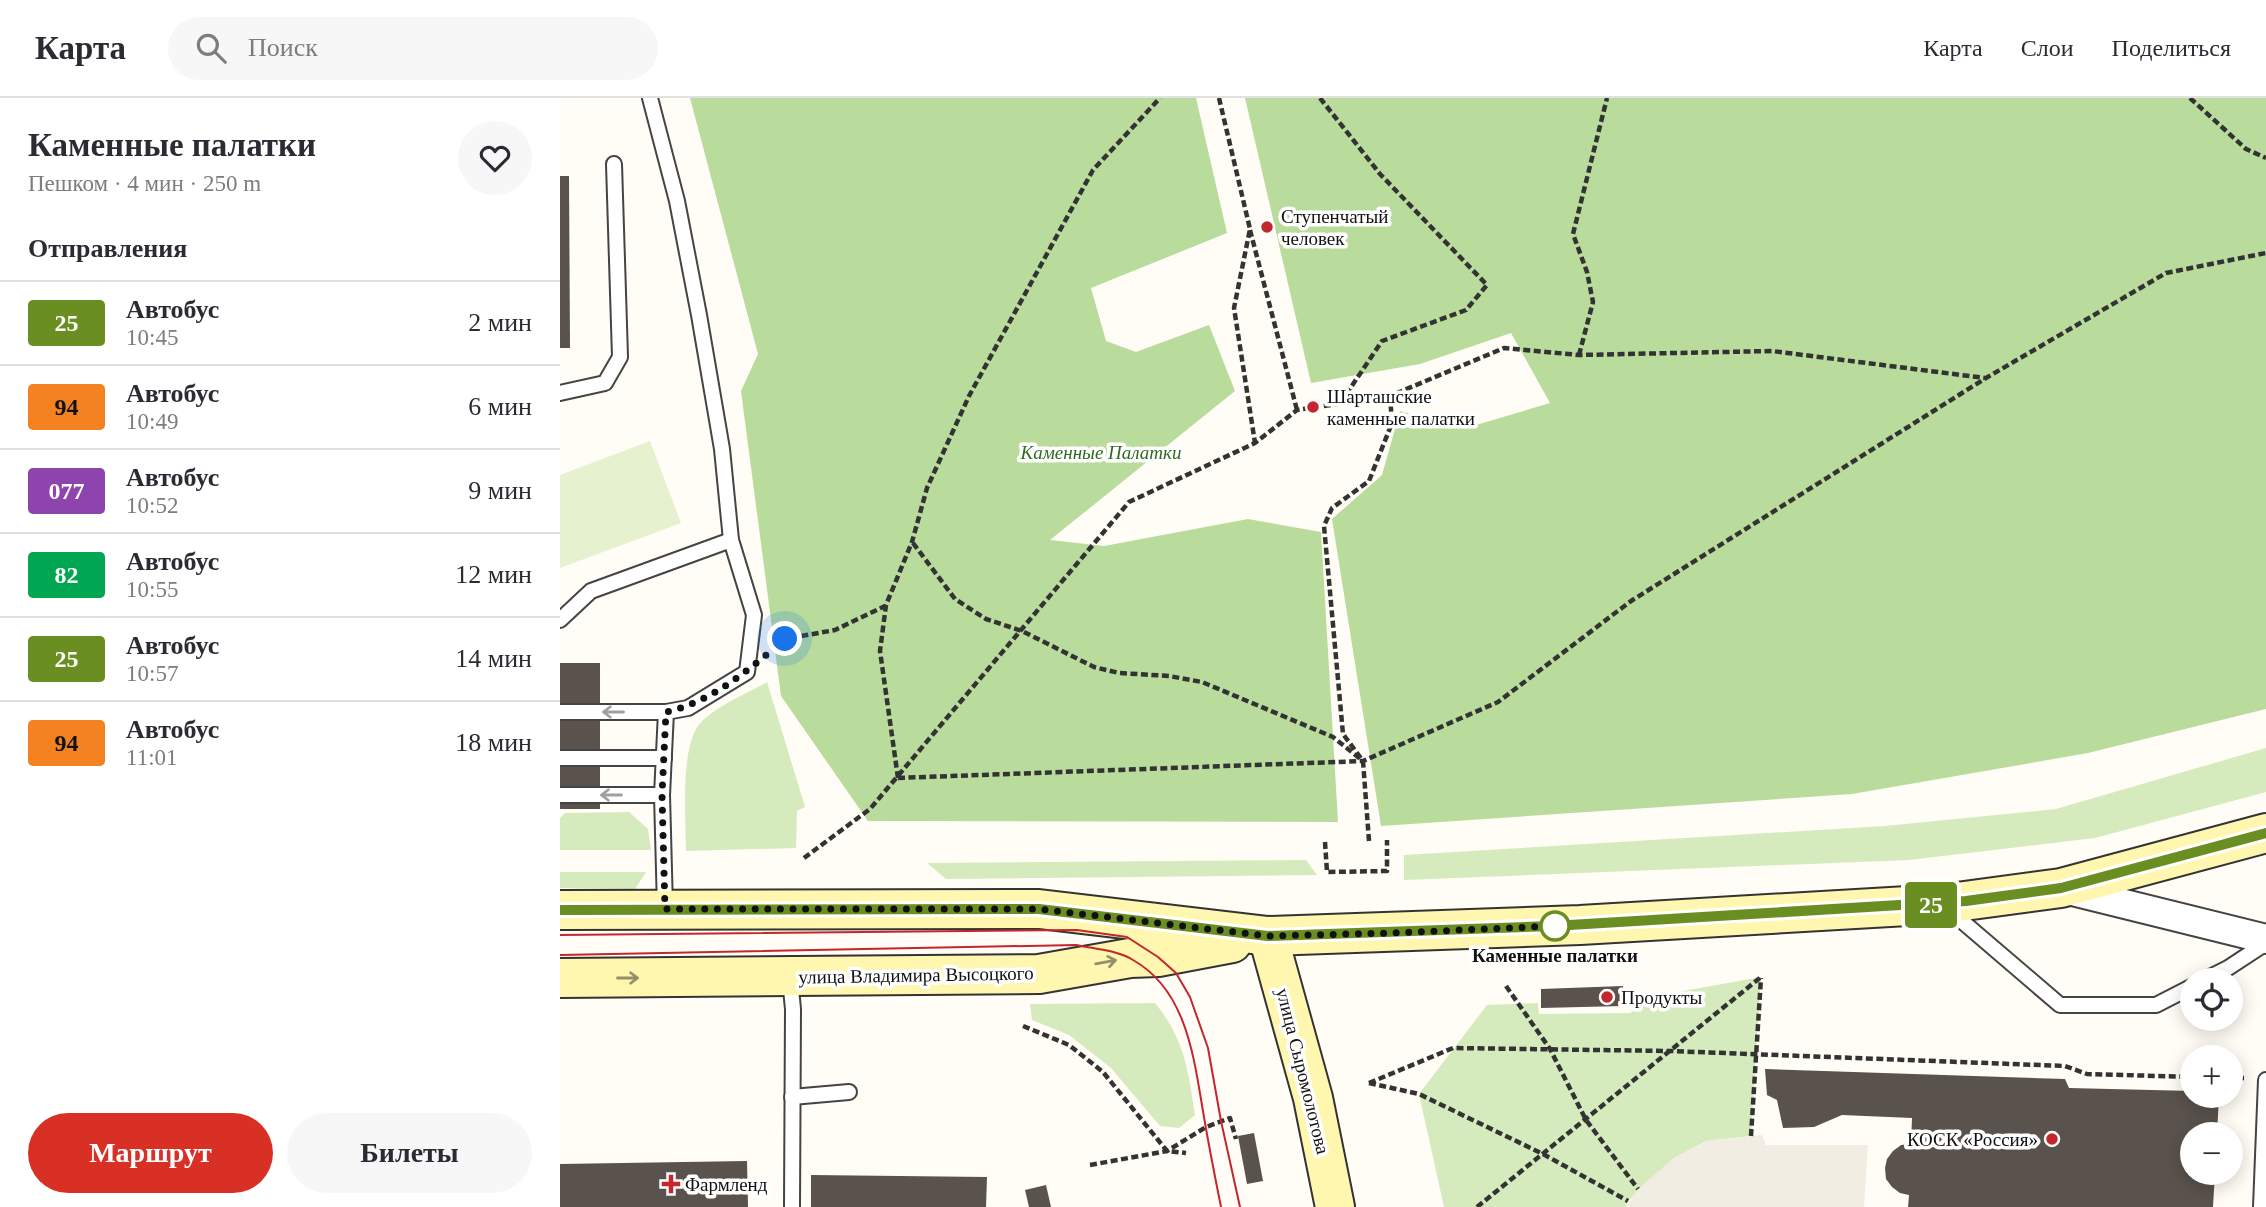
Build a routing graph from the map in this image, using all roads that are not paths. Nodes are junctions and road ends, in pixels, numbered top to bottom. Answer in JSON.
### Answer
{"nodes":[{"id":1,"x":650,"y":98,"type":"edge"},
{"id":2,"x":614,"y":164,"type":"dead end"},
{"id":3,"x":560,"y":393,"type":"edge"},
{"id":4,"x":731,"y":540,"type":"junction"},
{"id":5,"x":560,"y":620,"type":"edge"},
{"id":6,"x":560,"y":712,"type":"edge"},
{"id":7,"x":666,"y":712,"type":"junction"},
{"id":8,"x":560,"y":758,"type":"edge"},
{"id":9,"x":664,"y":758,"type":"junction"},
{"id":10,"x":560,"y":795,"type":"edge"},
{"id":11,"x":662,"y":795,"type":"junction"},
{"id":12,"x":2266,"y":833,"type":"edge"},
{"id":13,"x":2061,"y":888,"type":"junction"},
{"id":14,"x":1942,"y":904,"type":"junction"},
{"id":15,"x":665,"y":909,"type":"junction"},
{"id":16,"x":560,"y":910,"type":"edge"},
{"id":17,"x":1268,"y":936,"type":"junction"},
{"id":18,"x":2266,"y":941,"type":"edge"},
{"id":19,"x":2228,"y":968,"type":"edge"},
{"id":20,"x":790,"y":977,"type":"junction"},
{"id":21,"x":560,"y":978,"type":"edge"},
{"id":22,"x":2180,"y":993,"type":"edge"},
{"id":23,"x":2266,"y":1080,"type":"edge"},
{"id":24,"x":849,"y":1092,"type":"dead end"},
{"id":25,"x":792,"y":1097,"type":"junction"},
{"id":26,"x":792,"y":1207,"type":"edge"},
{"id":27,"x":1335,"y":1207,"type":"edge"},
{"id":28,"x":2261,"y":1207,"type":"edge"}],
"edges":[{"from":1,"to":4,"type":"lane"},
{"from":2,"to":3,"type":"lane"},
{"from":4,"to":5,"type":"lane"},
{"from":4,"to":7,"type":"lane"},
{"from":7,"to":6,"type":"lane","one_way":true},
{"from":7,"to":9,"type":"lane"},
{"from":8,"to":9,"type":"lane"},
{"from":9,"to":11,"type":"lane"},
{"from":11,"to":10,"type":"lane","one_way":true},
{"from":11,"to":15,"type":"lane"},
{"from":12,"to":13,"type":"main road","name":"улица Владимира Высоцкого"},
{"from":13,"to":14,"type":"main road","name":"улица Владимира Высоцкого"},
{"from":13,"to":18,"type":"street","name":"улица Владимира Высоцкого"},
{"from":14,"to":17,"type":"main road","name":"улица Владимира Высоцкого"},
{"from":14,"to":22,"type":"lane"},
{"from":15,"to":16,"type":"main road","name":"улица Владимира Высоцкого"},
{"from":15,"to":17,"type":"main road","name":"улица Владимира Высоцкого"},
{"from":20,"to":17,"type":"main road","name":"улица Владимира Высоцкого","one_way":true},
{"from":17,"to":27,"type":"main road","name":"улица Сыромолотова"},
{"from":18,"to":19,"type":"lane"},
{"from":21,"to":20,"type":"main road","name":"улица Владимира Высоцкого","one_way":true},
{"from":20,"to":25,"type":"lane"},
{"from":23,"to":28,"type":"lane"},
{"from":24,"to":25,"type":"lane"},
{"from":25,"to":26,"type":"lane"}]}
